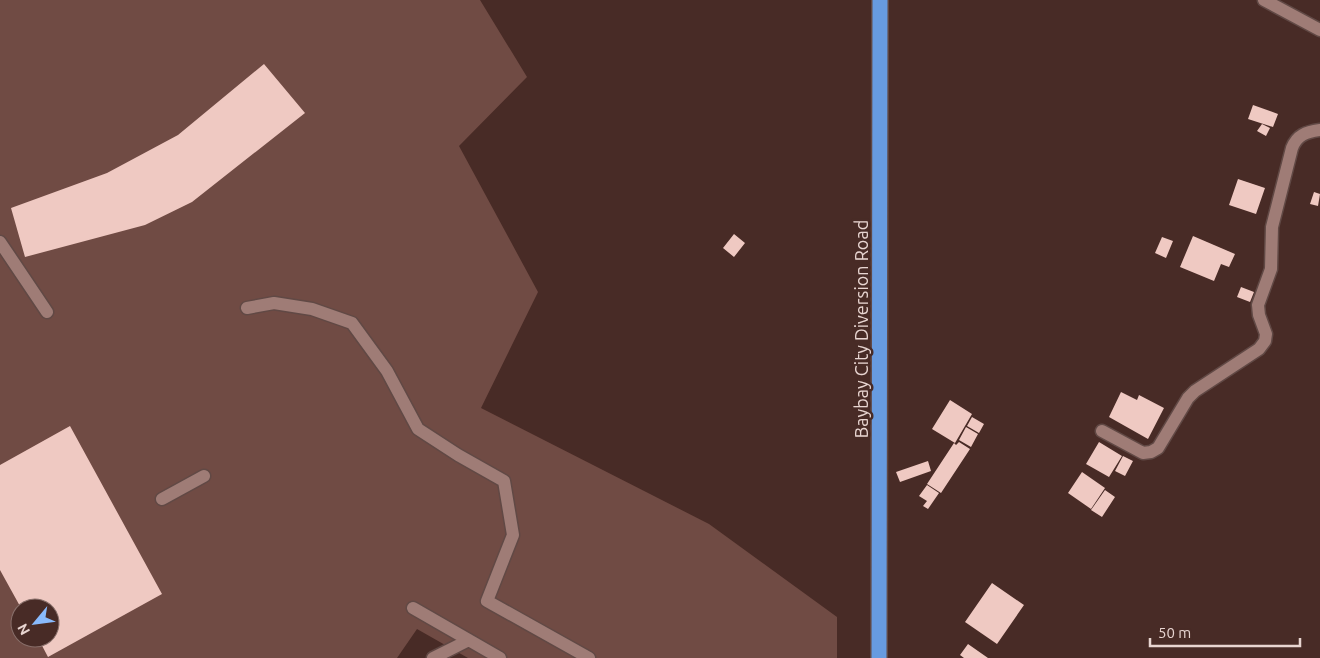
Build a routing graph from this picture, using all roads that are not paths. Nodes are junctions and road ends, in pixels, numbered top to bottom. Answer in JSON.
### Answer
{"nodes":[{"id":1,"x":880,"y":0,"type":"edge"},
{"id":2,"x":1264,"y":0,"type":"edge"},
{"id":3,"x":1320,"y":30,"type":"edge"},
{"id":4,"x":1320,"y":130,"type":"edge"},
{"id":5,"x":0,"y":242,"type":"edge"},
{"id":6,"x":247,"y":308,"type":"dead end"},
{"id":7,"x":47,"y":312,"type":"dead end"},
{"id":8,"x":1102,"y":431,"type":"dead end"},
{"id":9,"x":204,"y":476,"type":"dead end"},
{"id":10,"x":162,"y":499,"type":"dead end"},
{"id":11,"x":413,"y":608,"type":"dead end"},
{"id":12,"x":469,"y":640,"type":"junction"},
{"id":13,"x":433,"y":658,"type":"edge"},
{"id":14,"x":500,"y":658,"type":"edge"},
{"id":15,"x":589,"y":658,"type":"edge"},
{"id":16,"x":879,"y":658,"type":"edge"}],
"edges":[{"from":1,"to":16,"type":"highway","name":"Baybay City Diversion Road"},
{"from":2,"to":3,"type":"street"},
{"from":4,"to":8,"type":"street"},
{"from":5,"to":7,"type":"street"},
{"from":6,"to":15,"type":"street"},
{"from":9,"to":10,"type":"street"},
{"from":11,"to":12,"type":"street"},
{"from":12,"to":13,"type":"street"},
{"from":12,"to":14,"type":"street"}]}
